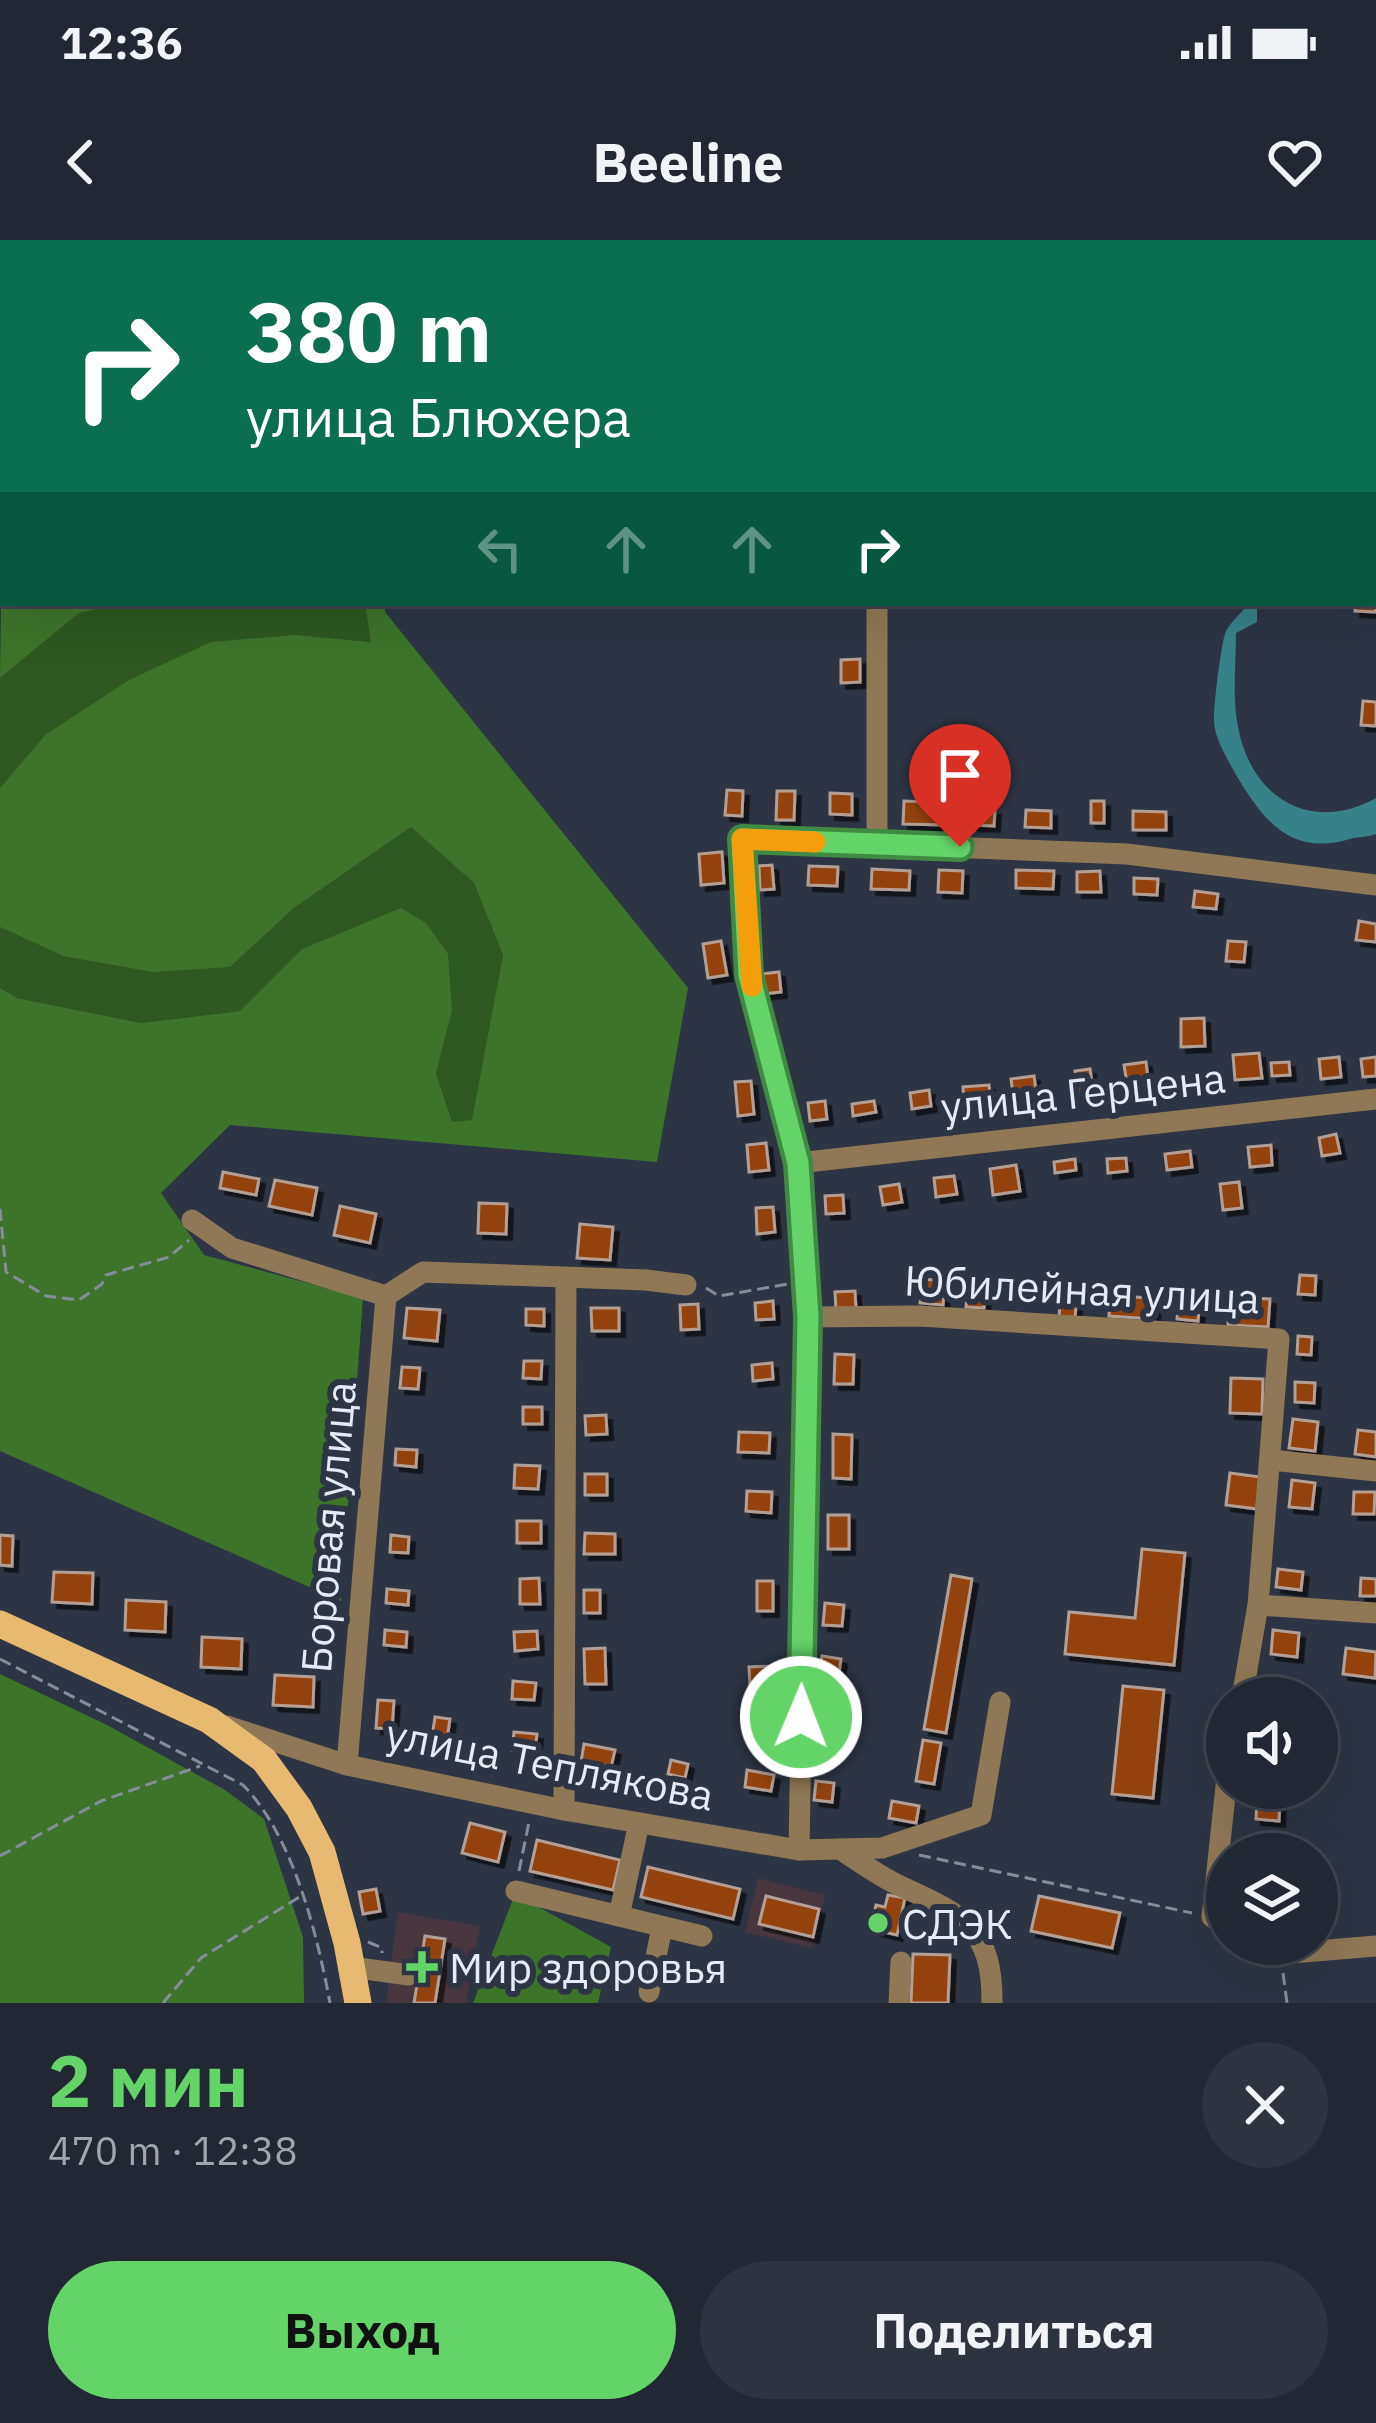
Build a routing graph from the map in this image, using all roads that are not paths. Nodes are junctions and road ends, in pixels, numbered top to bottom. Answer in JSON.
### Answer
{"nodes":[{"id":1,"x":877,"y":606,"type":"edge"},
{"id":2,"x":877,"y":844,"type":"junction"},
{"id":3,"x":1376,"y":885,"type":"edge"},
{"id":4,"x":1376,"y":1099,"type":"edge"},
{"id":5,"x":798,"y":1163,"type":"junction"},
{"id":6,"x":192,"y":1220,"type":"road end"},
{"id":7,"x":566,"y":1278,"type":"junction"},
{"id":8,"x":686,"y":1285,"type":"road end"},
{"id":9,"x":386,"y":1296,"type":"junction"},
{"id":10,"x":808,"y":1317,"type":"junction"},
{"id":11,"x":1271,"y":1460,"type":"junction"},
{"id":12,"x":1376,"y":1472,"type":"edge"},
{"id":13,"x":1258,"y":1605,"type":"junction"},
{"id":14,"x":1376,"y":1613,"type":"edge"},
{"id":15,"x":0,"y":1624,"type":"edge"},
{"id":16,"x":1246,"y":1677,"type":"edge"},
{"id":17,"x":1000,"y":1702,"type":"dead end"},
{"id":18,"x":209,"y":1720,"type":"junction"},
{"id":19,"x":347,"y":1765,"type":"junction"},
{"id":20,"x":564,"y":1810,"type":"junction"},
{"id":21,"x":639,"y":1822,"type":"junction"},
{"id":22,"x":840,"y":1849,"type":"junction"},
{"id":23,"x":799,"y":1850,"type":"junction"},
{"id":24,"x":516,"y":1891,"type":"road end"},
{"id":25,"x":619,"y":1916,"type":"junction"},
{"id":26,"x":662,"y":1927,"type":"junction"},
{"id":27,"x":702,"y":1936,"type":"dead end"},
{"id":28,"x":1376,"y":1946,"type":"edge"},
{"id":29,"x":1338,"y":1947,"type":"edge"},
{"id":30,"x":901,"y":1962,"type":"dead end"},
{"id":31,"x":351,"y":1966,"type":"junction"},
{"id":32,"x":409,"y":1975,"type":"dead end"},
{"id":33,"x":649,"y":1991,"type":"dead end"},
{"id":34,"x":358,"y":2003,"type":"edge"},
{"id":35,"x":899,"y":2003,"type":"edge"},
{"id":36,"x":992,"y":2003,"type":"edge"}],
"edges":[{"from":1,"to":2,"type":"street"},
{"from":2,"to":3,"type":"street"},
{"from":2,"to":5,"type":"street"},
{"from":4,"to":5,"type":"street","name":"улица Герцена"},
{"from":5,"to":10,"type":"street"},
{"from":6,"to":9,"type":"street"},
{"from":7,"to":8,"type":"street"},
{"from":7,"to":9,"type":"street"},
{"from":7,"to":20,"type":"street"},
{"from":9,"to":19,"type":"street","name":"Боровая улица"},
{"from":10,"to":11,"type":"street","name":"Юбилейная улица"},
{"from":10,"to":23,"type":"street"},
{"from":11,"to":12,"type":"street"},
{"from":11,"to":13,"type":"street","name":"Юбилейная улица"},
{"from":13,"to":14,"type":"street"},
{"from":13,"to":16,"type":"street","name":"Юбилейная улица"},
{"from":15,"to":18,"type":"main road"},
{"from":17,"to":22,"type":"street","name":"улица Теплякова"},
{"from":18,"to":19,"type":"street","name":"улица Теплякова"},
{"from":18,"to":31,"type":"main road"},
{"from":19,"to":20,"type":"street","name":"улица Теплякова"},
{"from":20,"to":21,"type":"street","name":"улица Теплякова"},
{"from":21,"to":23,"type":"street","name":"улица Теплякова"},
{"from":21,"to":25,"type":"street"},
{"from":22,"to":23,"type":"street","name":"улица Теплякова"},
{"from":22,"to":36,"type":"street"},
{"from":24,"to":25,"type":"street"},
{"from":25,"to":26,"type":"street"},
{"from":26,"to":27,"type":"street"},
{"from":26,"to":33,"type":"street"},
{"from":28,"to":29,"type":"street"},
{"from":30,"to":35,"type":"street"},
{"from":31,"to":32,"type":"street"},
{"from":31,"to":34,"type":"main road"}]}
